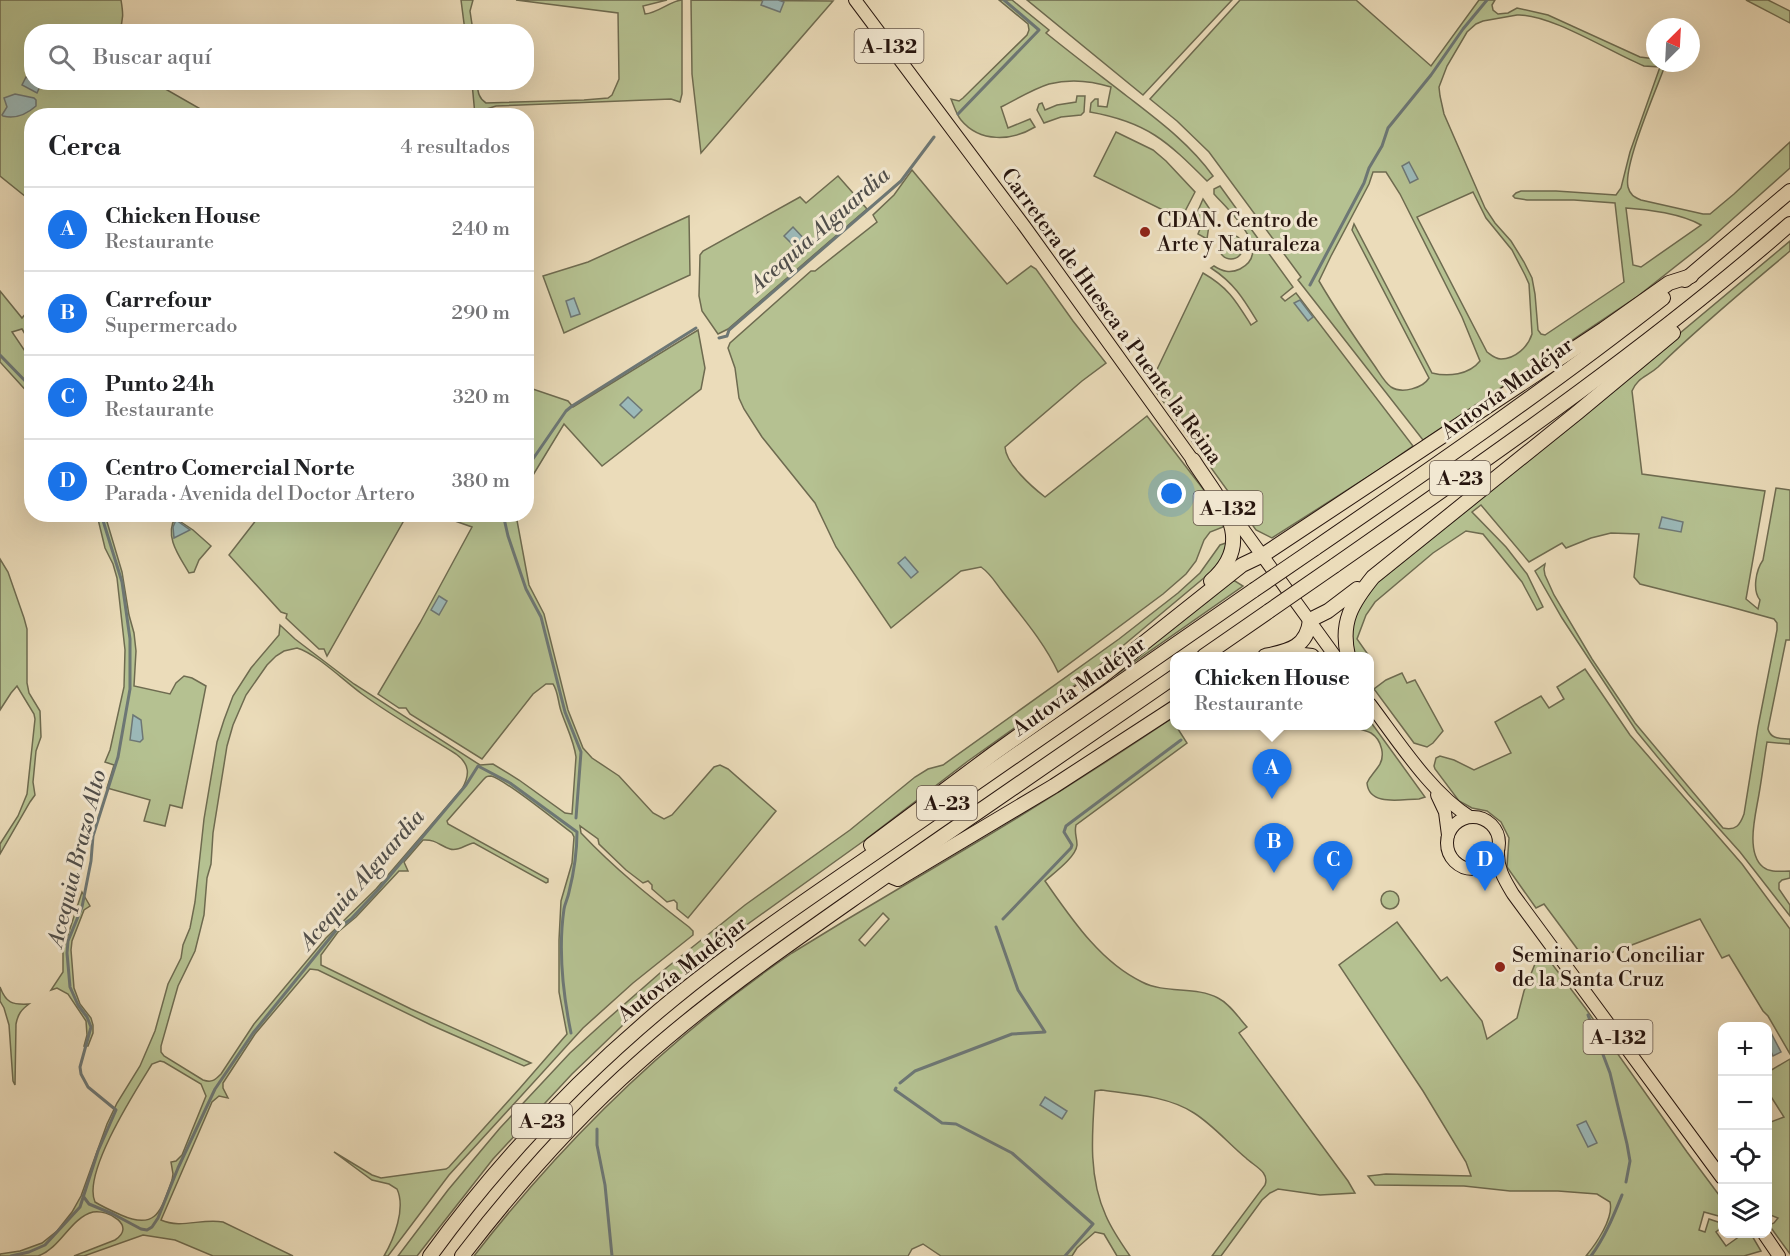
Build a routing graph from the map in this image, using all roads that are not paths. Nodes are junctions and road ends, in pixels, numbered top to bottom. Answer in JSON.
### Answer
{"nodes":[{"id":1,"x":855,"y":0,"type":"edge"},
{"id":2,"x":1790,"y":191,"type":"edge"},
{"id":3,"x":1790,"y":224,"type":"edge"},
{"id":4,"x":1734,"y":273,"type":"junction"},
{"id":5,"x":1691,"y":276,"type":"junction"},
{"id":6,"x":1193,"y":460,"type":"junction"},
{"id":7,"x":1263,"y":555,"type":"junction"},
{"id":8,"x":1373,"y":577,"type":"junction"},
{"id":9,"x":1203,"y":596,"type":"junction"},
{"id":10,"x":1310,"y":620,"type":"junction"},
{"id":11,"x":1211,"y":652,"type":"edge"},
{"id":12,"x":1285,"y":652,"type":"edge"},
{"id":13,"x":1332,"y":652,"type":"edge"},
{"id":14,"x":1347,"y":652,"type":"edge"},
{"id":15,"x":1170,"y":680,"type":"edge"},
{"id":16,"x":1374,"y":709,"type":"edge"},
{"id":17,"x":1170,"y":711,"type":"edge"},
{"id":18,"x":1433,"y":785,"type":"junction"},
{"id":19,"x":1470,"y":818,"type":"junction"},
{"id":20,"x":1448,"y":836,"type":"junction"},
{"id":21,"x":1498,"y":850,"type":"junction"},
{"id":22,"x":855,"y":867,"type":"junction"},
{"id":23,"x":1476,"y":869,"type":"junction"},
{"id":24,"x":888,"y":875,"type":"junction"},
{"id":25,"x":1513,"y":894,"type":"junction"},
{"id":26,"x":1718,"y":1173,"type":"edge"},
{"id":27,"x":1767,"y":1238,"type":"edge"},
{"id":28,"x":430,"y":1256,"type":"edge"},
{"id":29,"x":462,"y":1256,"type":"edge"},
{"id":30,"x":1779,"y":1256,"type":"edge"}],
"edges":[{"from":1,"to":6,"type":"main road","name":"Carretera de Huesca a Puente la Reina","number":"A-132"},
{"from":2,"to":5,"type":"highway","name":"Autovía Mudéjar","number":"A-23"},
{"from":3,"to":4,"type":"highway","number":"A-23"},
{"from":4,"to":8,"type":"highway"},
{"from":4,"to":11,"type":"highway","number":"A-23","bridge":true},
{"from":5,"to":7,"type":"highway"},
{"from":5,"to":22,"type":"highway","name":"Autovía Mudéjar","number":"A-23","bridge":true},
{"from":6,"to":7,"type":"main road","name":"Carretera de Huesca a Puente la Reina","number":"A-132"},
{"from":6,"to":9,"type":"highway"},
{"from":7,"to":9,"type":"highway"},
{"from":7,"to":10,"type":"main road","name":"Carretera de Huesca a Puente la Reina","number":"A-132"},
{"from":8,"to":10,"type":"highway"},
{"from":8,"to":14,"type":"highway"},
{"from":9,"to":22,"type":"highway"},
{"from":10,"to":12,"type":"highway"},
{"from":10,"to":13,"type":"main road","name":"Carretera de Huesca a Puente la Reina","number":"A-132"},
{"from":15,"to":24,"type":"highway","name":"Autovía Mudéjar","number":"A-23"},
{"from":16,"to":18,"type":"main road","number":"A-132"},
{"from":17,"to":24,"type":"highway"},
{"from":18,"to":19,"type":"main road","number":"A-132"},
{"from":18,"to":20,"type":"main road","number":"A-132"},
{"from":19,"to":20,"type":"main road"},
{"from":19,"to":21,"type":"main road","number":"A-132"},
{"from":20,"to":23,"type":"main road","number":"A-132"},
{"from":21,"to":23,"type":"main road"},
{"from":21,"to":25,"type":"main road","number":"A-132"},
{"from":22,"to":28,"type":"highway","name":"Autovía Mudéjar","number":"A-23"},
{"from":23,"to":25,"type":"main road","number":"A-132"},
{"from":24,"to":29,"type":"highway","name":"Autovía Mudéjar","number":"A-23"},
{"from":25,"to":26,"type":"main road","number":"A-132"},
{"from":27,"to":30,"type":"main road"}]}
